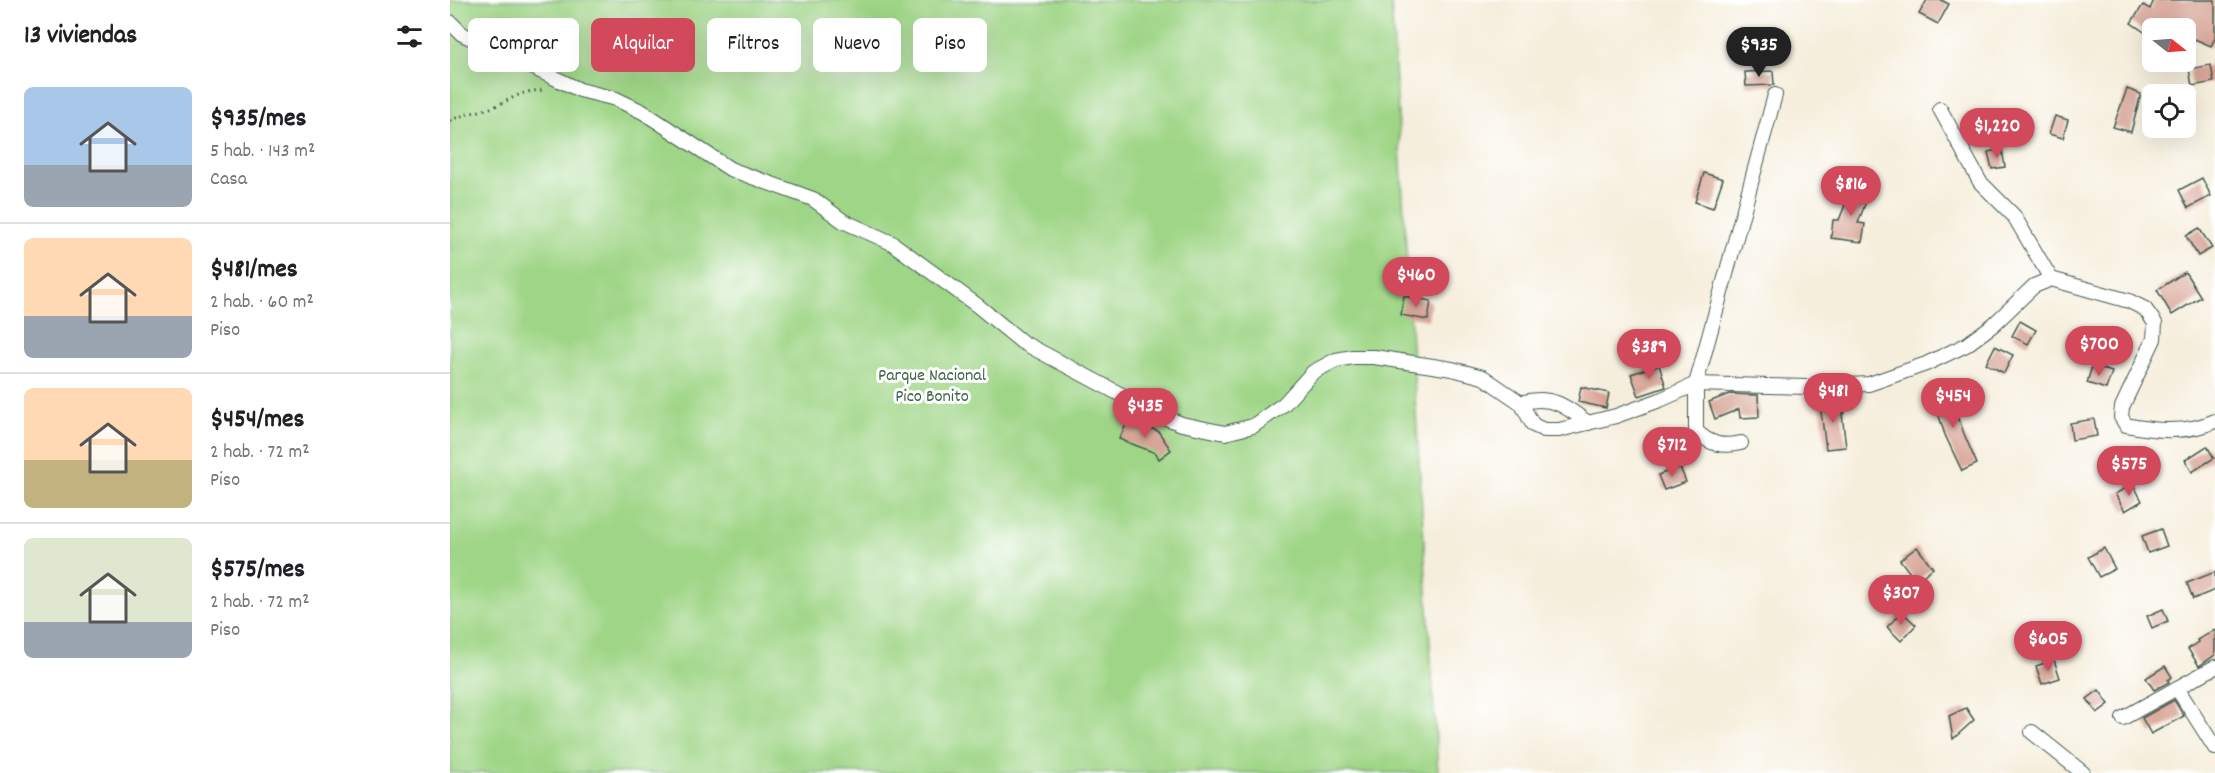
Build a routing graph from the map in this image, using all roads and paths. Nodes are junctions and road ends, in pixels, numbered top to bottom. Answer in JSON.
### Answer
{"nodes":[{"id":1,"x":450,"y":22,"type":"edge"},
{"id":2,"x":547,"y":90,"type":"dead end"},
{"id":3,"x":1775,"y":95,"type":"dead end"},
{"id":4,"x":1940,"y":109,"type":"dead end"},
{"id":5,"x":450,"y":121,"type":"edge"},
{"id":6,"x":2051,"y":279,"type":"junction"},
{"id":7,"x":1696,"y":384,"type":"junction"},
{"id":8,"x":1521,"y":403,"type":"junction"},
{"id":9,"x":2215,"y":421,"type":"edge"},
{"id":10,"x":1588,"y":423,"type":"junction"},
{"id":11,"x":1742,"y":443,"type":"dead end"},
{"id":12,"x":2215,"y":667,"type":"edge"},
{"id":13,"x":2177,"y":688,"type":"junction"},
{"id":14,"x":2123,"y":718,"type":"dead end"},
{"id":15,"x":2032,"y":732,"type":"dead end"},
{"id":16,"x":2215,"y":748,"type":"edge"},
{"id":17,"x":2083,"y":773,"type":"edge"}],
"edges":[{"from":1,"to":8,"type":"street"},
{"from":2,"to":5,"type":"path"},
{"from":3,"to":7,"type":"street"},
{"from":4,"to":6,"type":"street"},
{"from":6,"to":7,"type":"street"},
{"from":6,"to":9,"type":"street"},
{"from":7,"to":10,"type":"street"},
{"from":7,"to":11,"type":"street"},
{"from":8,"to":10,"type":"street"},
{"from":8,"to":10,"type":"street"},
{"from":12,"to":13,"type":"street"},
{"from":13,"to":14,"type":"street"},
{"from":13,"to":16,"type":"street"},
{"from":15,"to":17,"type":"street"}]}
